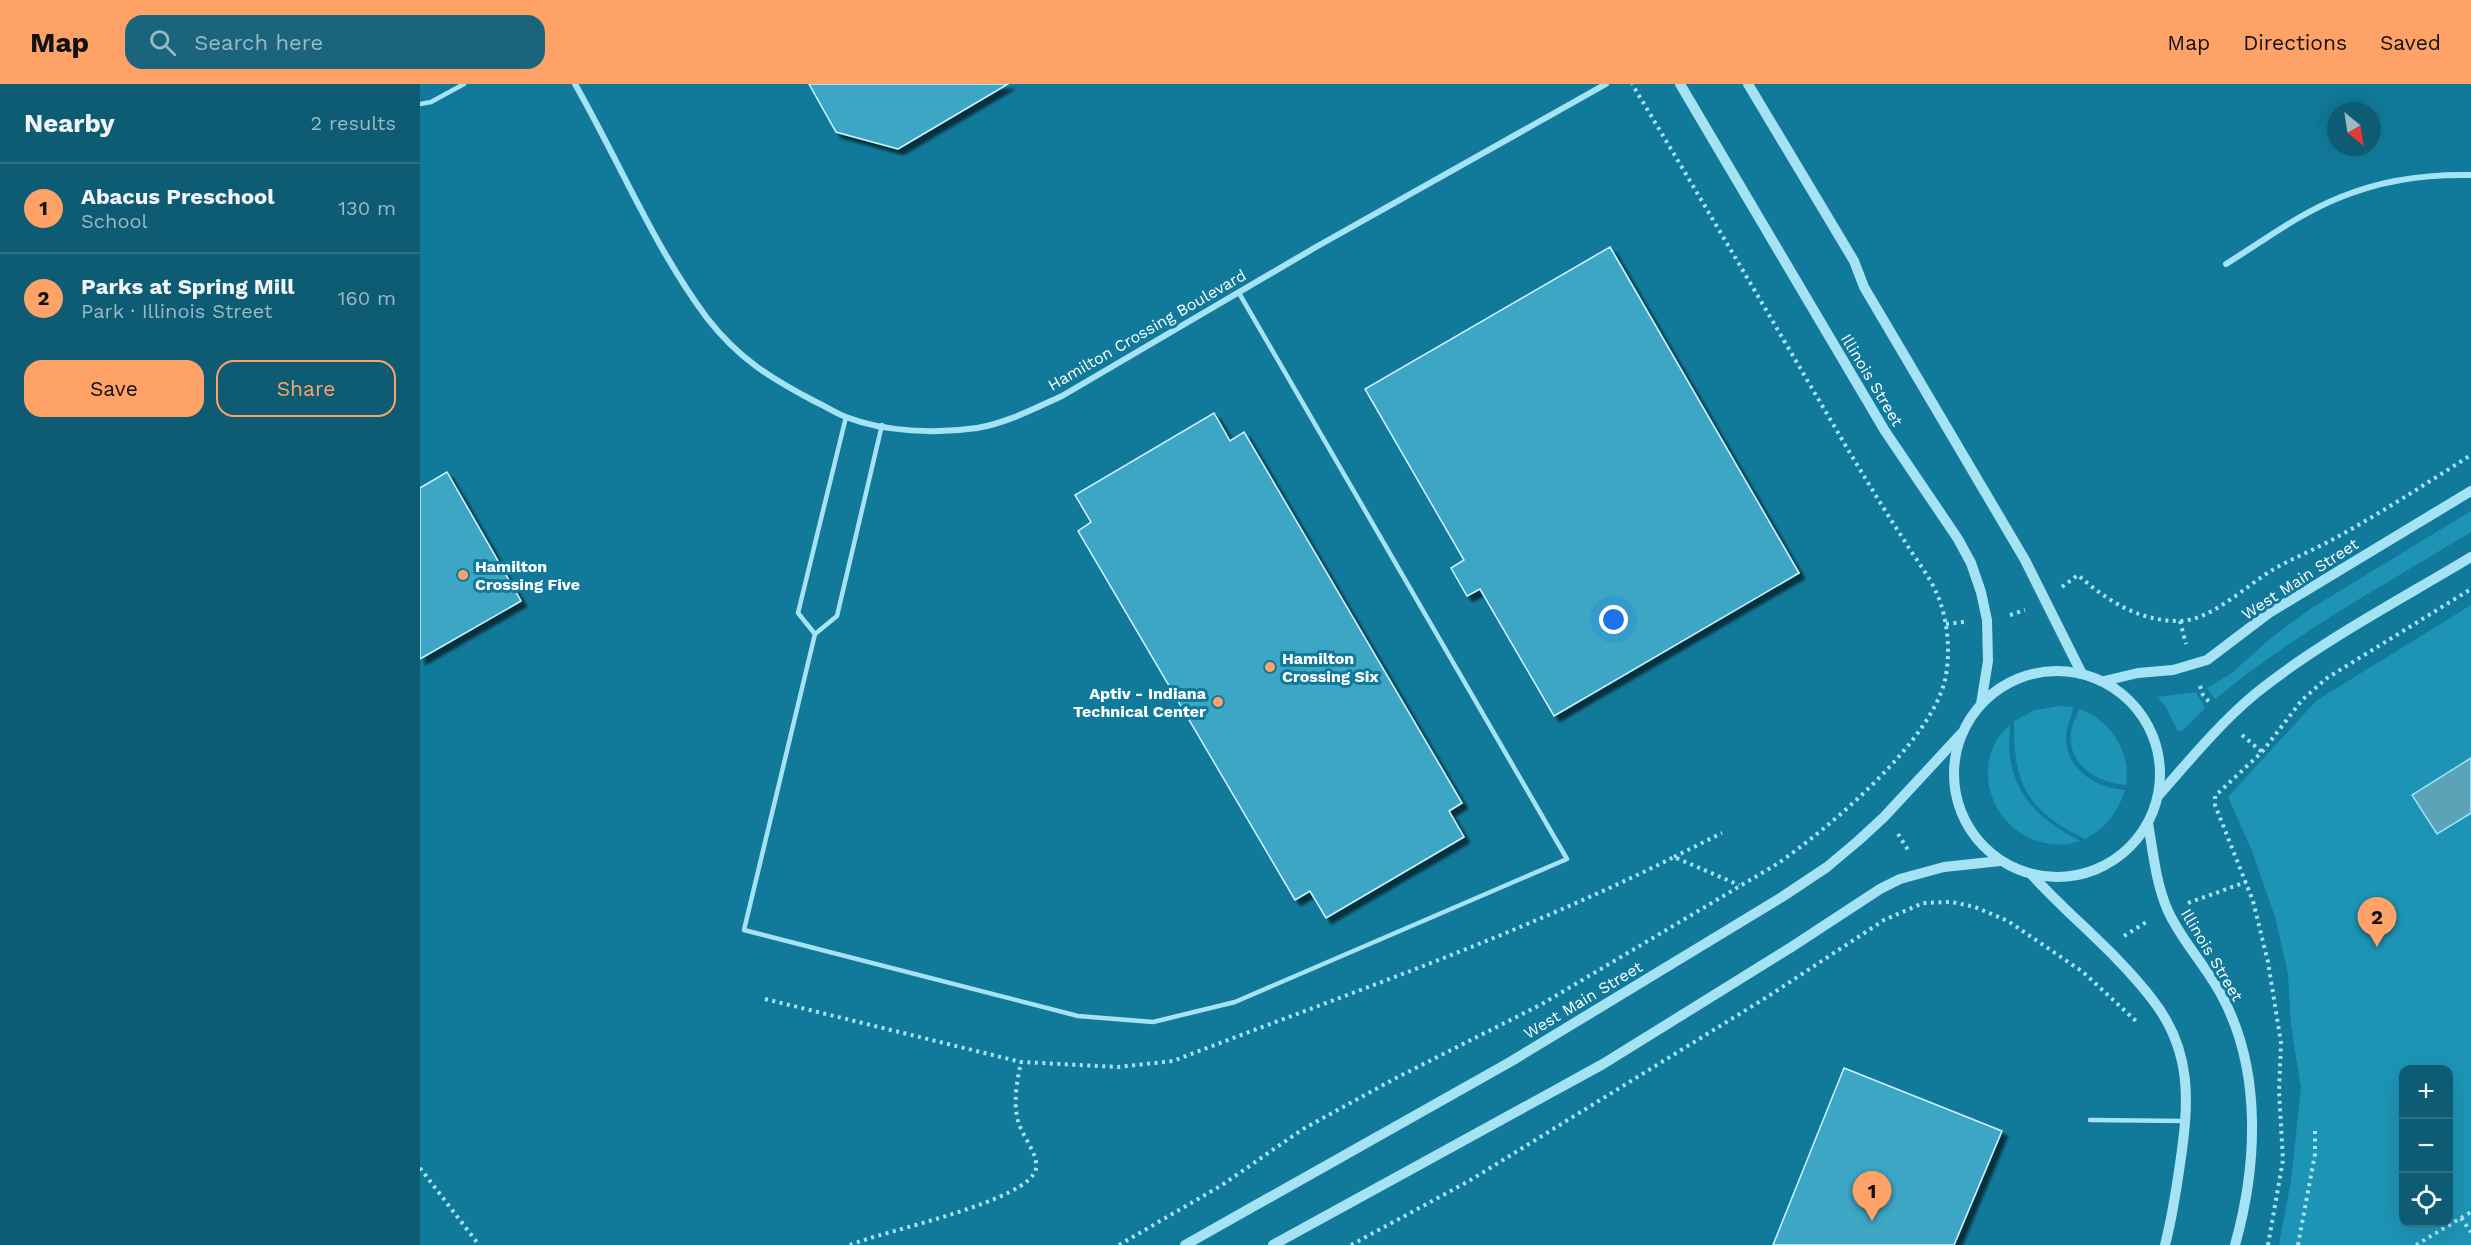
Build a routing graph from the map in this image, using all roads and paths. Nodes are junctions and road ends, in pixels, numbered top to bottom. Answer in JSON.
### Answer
{"nodes":[{"id":1,"x":464,"y":84,"type":"edge"},
{"id":2,"x":575,"y":84,"type":"edge"},
{"id":3,"x":1605,"y":84,"type":"edge"},
{"id":4,"x":1632,"y":84,"type":"edge"},
{"id":5,"x":1680,"y":84,"type":"edge"},
{"id":6,"x":1748,"y":84,"type":"edge"},
{"id":7,"x":420,"y":104,"type":"edge"},
{"id":8,"x":2471,"y":175,"type":"edge"},
{"id":9,"x":2226,"y":264,"type":"dead end"},
{"id":10,"x":1239,"y":293,"type":"junction"},
{"id":11,"x":846,"y":417,"type":"junction"},
{"id":12,"x":882,"y":425,"type":"junction"},
{"id":13,"x":2471,"y":455,"type":"edge"},
{"id":14,"x":2471,"y":491,"type":"edge"},
{"id":15,"x":2471,"y":557,"type":"edge"},
{"id":16,"x":2471,"y":589,"type":"edge"},
{"id":17,"x":2046,"y":598,"type":"junction"},
{"id":18,"x":1988,"y":620,"type":"junction"},
{"id":19,"x":2180,"y":621,"type":"junction"},
{"id":20,"x":1946,"y":624,"type":"junction"},
{"id":21,"x":815,"y":634,"type":"junction"},
{"id":22,"x":2193,"y":665,"type":"junction"},
{"id":23,"x":2082,"y":674,"type":"junction"},
{"id":24,"x":2104,"y":681,"type":"junction"},
{"id":25,"x":1981,"y":704,"type":"junction"},
{"id":26,"x":2227,"y":721,"type":"junction"},
{"id":27,"x":1961,"y":734,"type":"junction"},
{"id":28,"x":2262,"y":752,"type":"junction"},
{"id":29,"x":1862,"y":793,"type":"junction"},
{"id":30,"x":2158,"y":796,"type":"junction"},
{"id":31,"x":1884,"y":817,"type":"junction"},
{"id":32,"x":2148,"y":823,"type":"junction"},
{"id":33,"x":1722,"y":833,"type":"dead end"},
{"id":34,"x":1674,"y":857,"type":"dead end"},
{"id":35,"x":2000,"y":861,"type":"junction"},
{"id":36,"x":1916,"y":874,"type":"junction"},
{"id":37,"x":2031,"y":874,"type":"junction"},
{"id":38,"x":2246,"y":882,"type":"junction"},
{"id":39,"x":1923,"y":903,"type":"junction"},
{"id":40,"x":2168,"y":911,"type":"junction"},
{"id":41,"x":2106,"y":950,"type":"junction"},
{"id":42,"x":2083,"y":972,"type":"junction"},
{"id":43,"x":2140,"y":1025,"type":"dead end"},
{"id":44,"x":1021,"y":1062,"type":"dead end"},
{"id":45,"x":2090,"y":1120,"type":"dead end"},
{"id":46,"x":2187,"y":1121,"type":"junction"},
{"id":47,"x":2314,"y":1128,"type":"dead end"},
{"id":48,"x":420,"y":1168,"type":"edge"},
{"id":49,"x":2471,"y":1212,"type":"edge"},
{"id":50,"x":2461,"y":1218,"type":"junction"},
{"id":51,"x":2471,"y":1232,"type":"edge"},
{"id":52,"x":479,"y":1245,"type":"edge"},
{"id":53,"x":850,"y":1245,"type":"edge"},
{"id":54,"x":1119,"y":1245,"type":"edge"},
{"id":55,"x":1185,"y":1245,"type":"edge"},
{"id":56,"x":1273,"y":1245,"type":"edge"},
{"id":57,"x":1351,"y":1245,"type":"edge"},
{"id":58,"x":2165,"y":1245,"type":"edge"},
{"id":59,"x":2235,"y":1245,"type":"edge"},
{"id":60,"x":2268,"y":1245,"type":"edge"},
{"id":61,"x":2298,"y":1245,"type":"edge"},
{"id":62,"x":2416,"y":1245,"type":"edge"}],
"edges":[{"from":1,"to":7,"type":"lane"},
{"from":2,"to":11,"type":"street","name":"Hamilton Crossing Boulevard"},
{"from":3,"to":10,"type":"street","name":"Hamilton Crossing Boulevard"},
{"from":4,"to":20,"type":"path"},
{"from":5,"to":18,"type":"street","name":"Illinois Street"},
{"from":6,"to":17,"type":"street"},
{"from":8,"to":9,"type":"street"},
{"from":10,"to":12,"type":"street","name":"Hamilton Crossing Boulevard"},
{"from":10,"to":21,"type":"lane"},
{"from":11,"to":12,"type":"street","name":"Hamilton Crossing Boulevard"},
{"from":11,"to":21,"type":"lane"},
{"from":12,"to":21,"type":"lane"},
{"from":13,"to":19,"type":"path"},
{"from":14,"to":22,"type":"street","name":"West Main Street"},
{"from":15,"to":26,"type":"street"},
{"from":16,"to":28,"type":"path"},
{"from":17,"to":18,"type":"path"},
{"from":17,"to":19,"type":"path"},
{"from":17,"to":23,"type":"street"},
{"from":18,"to":20,"type":"path"},
{"from":18,"to":25,"type":"street","name":"Illinois Street"},
{"from":19,"to":22,"type":"path"},
{"from":20,"to":29,"type":"path"},
{"from":22,"to":24,"type":"street","name":"West Main Street"},
{"from":22,"to":26,"type":"path"},
{"from":23,"to":24,"type":"street"},
{"from":23,"to":25,"type":"street"},
{"from":24,"to":30,"type":"street"},
{"from":25,"to":27,"type":"street"},
{"from":26,"to":28,"type":"path"},
{"from":26,"to":30,"type":"street"},
{"from":27,"to":31,"type":"street","name":"West Main Street"},
{"from":27,"to":35,"type":"street"},
{"from":28,"to":38,"type":"path"},
{"from":29,"to":31,"type":"path"},
{"from":29,"to":54,"type":"path"},
{"from":30,"to":32,"type":"street"},
{"from":31,"to":36,"type":"path"},
{"from":31,"to":55,"type":"street","name":"West Main Street"},
{"from":32,"to":37,"type":"street"},
{"from":32,"to":40,"type":"street","name":"Illinois Street"},
{"from":33,"to":34,"type":"path"},
{"from":35,"to":36,"type":"street"},
{"from":35,"to":37,"type":"street"},
{"from":36,"to":39,"type":"path"},
{"from":36,"to":56,"type":"street"},
{"from":37,"to":41,"type":"street"},
{"from":38,"to":40,"type":"path"},
{"from":38,"to":60,"type":"path"},
{"from":39,"to":42,"type":"path"},
{"from":39,"to":57,"type":"path"},
{"from":40,"to":41,"type":"path"},
{"from":40,"to":59,"type":"street","name":"Illinois Street"},
{"from":41,"to":42,"type":"path"},
{"from":41,"to":46,"type":"street"},
{"from":42,"to":43,"type":"path"},
{"from":44,"to":53,"type":"path"},
{"from":45,"to":46,"type":"lane"},
{"from":46,"to":58,"type":"street"},
{"from":47,"to":61,"type":"path"},
{"from":48,"to":52,"type":"path"},
{"from":49,"to":50,"type":"path"},
{"from":50,"to":51,"type":"path"},
{"from":50,"to":62,"type":"path"}]}
